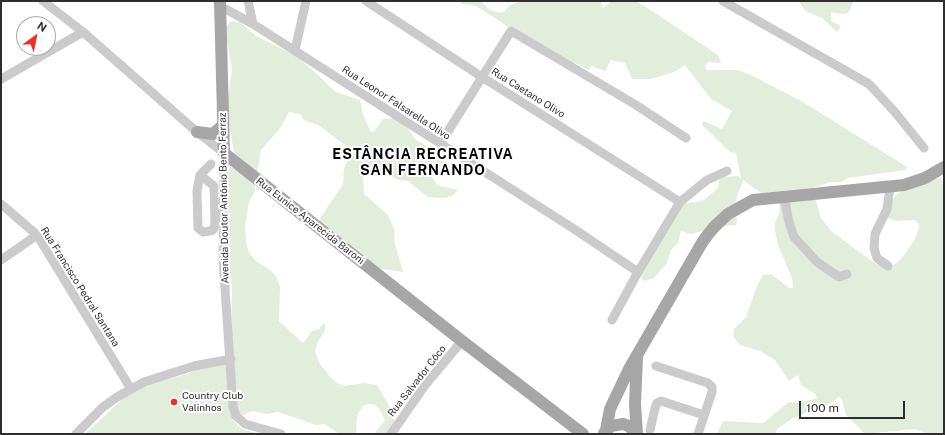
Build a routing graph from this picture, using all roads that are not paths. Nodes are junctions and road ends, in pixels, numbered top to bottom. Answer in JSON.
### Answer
{"nodes":[{"id":1,"x":42,"y":1,"type":"edge"},
{"id":2,"x":248,"y":1,"type":"edge"},
{"id":3,"x":306,"y":1,"type":"edge"},
{"id":4,"x":366,"y":1,"type":"edge"},
{"id":5,"x":723,"y":1,"type":"edge"},
{"id":6,"x":219,"y":3,"type":"edge"},
{"id":7,"x":253,"y":24,"type":"junction"},
{"id":8,"x":83,"y":32,"type":"junction"},
{"id":9,"x":295,"y":50,"type":"junction"},
{"id":10,"x":482,"y":77,"type":"junction"},
{"id":11,"x":1,"y":79,"type":"edge"},
{"id":12,"x":222,"y":126,"type":"junction"},
{"id":13,"x":201,"y":135,"type":"junction"},
{"id":14,"x":686,"y":138,"type":"dead end"},
{"id":15,"x":223,"y":139,"type":"junction"},
{"id":16,"x":440,"y":144,"type":"junction"},
{"id":17,"x":924,"y":148,"type":"dead end"},
{"id":18,"x":224,"y":153,"type":"junction"},
{"id":19,"x":211,"y":164,"type":"dead end"},
{"id":20,"x":944,"y":167,"type":"edge"},
{"id":21,"x":727,"y":171,"type":"dead end"},
{"id":22,"x":200,"y":175,"type":"junction"},
{"id":23,"x":890,"y":187,"type":"junction"},
{"id":24,"x":784,"y":197,"type":"junction"},
{"id":25,"x":680,"y":202,"type":"junction"},
{"id":26,"x":1,"y":204,"type":"edge"},
{"id":27,"x":37,"y":235,"type":"junction"},
{"id":28,"x":1,"y":260,"type":"edge"},
{"id":29,"x":888,"y":266,"type":"dead end"},
{"id":30,"x":638,"y":272,"type":"junction"},
{"id":31,"x":847,"y":274,"type":"dead end"},
{"id":32,"x":612,"y":320,"type":"dead end"},
{"id":33,"x":462,"y":342,"type":"junction"},
{"id":34,"x":638,"y":354,"type":"junction"},
{"id":35,"x":231,"y":359,"type":"junction"},
{"id":36,"x":656,"y":366,"type":"dead end"},
{"id":37,"x":132,"y":389,"type":"junction"},
{"id":38,"x":704,"y":415,"type":"junction"},
{"id":39,"x":650,"y":430,"type":"dead end"},
{"id":40,"x":605,"y":432,"type":"edge"},
{"id":41,"x":76,"y":434,"type":"edge"},
{"id":42,"x":281,"y":434,"type":"edge"},
{"id":43,"x":391,"y":434,"type":"edge"},
{"id":44,"x":583,"y":434,"type":"edge"},
{"id":45,"x":637,"y":434,"type":"edge"},
{"id":46,"x":698,"y":434,"type":"edge"}],
"edges":[{"from":1,"to":8,"type":"street","name":"Rua Eunice Aparecida Baroni"},
{"from":2,"to":7,"type":"street"},
{"from":3,"to":9,"type":"street"},
{"from":4,"to":10,"type":"street","name":"Rua Caetano Olivo"},
{"from":5,"to":17,"type":"street"},
{"from":6,"to":7,"type":"street","name":"Rua Leonor Falsarella Olivo"},
{"from":6,"to":12,"type":"main road","name":"Avenida Doutor Antônio Bento Ferraz"},
{"from":7,"to":9,"type":"street","name":"Rua Leonor Falsarella Olivo"},
{"from":8,"to":11,"type":"street"},
{"from":8,"to":13,"type":"street","name":"Rua Eunice Aparecida Baroni"},
{"from":9,"to":16,"type":"street","name":"Rua Leonor Falsarella Olivo"},
{"from":10,"to":14,"type":"street"},
{"from":10,"to":16,"type":"street"},
{"from":10,"to":25,"type":"street","name":"Rua Caetano Olivo"},
{"from":12,"to":13,"type":"main road"},
{"from":12,"to":15,"type":"main road","name":"Avenida Doutor Antônio Bento Ferraz"},
{"from":13,"to":15,"type":"street"},
{"from":13,"to":18,"type":"street","name":"Rua Eunice Aparecida Baroni"},
{"from":15,"to":18,"type":"main road","name":"Avenida Doutor Antônio Bento Ferraz"},
{"from":16,"to":30,"type":"street","name":"Rua Leonor Falsarella Olivo"},
{"from":18,"to":33,"type":"main road","name":"Rua Eunice Aparecida Baroni"},
{"from":18,"to":35,"type":"street","name":"Avenida Doutor Antônio Bento Ferraz"},
{"from":19,"to":22,"type":"street"},
{"from":20,"to":23,"type":"main road"},
{"from":21,"to":25,"type":"street"},
{"from":22,"to":22,"type":"street"},
{"from":23,"to":24,"type":"main road"},
{"from":23,"to":29,"type":"street"},
{"from":24,"to":31,"type":"street"},
{"from":24,"to":34,"type":"main road"},
{"from":25,"to":30,"type":"street"},
{"from":26,"to":27,"type":"street","name":"Rua Francisco Pedral Santana"},
{"from":27,"to":28,"type":"street"},
{"from":27,"to":37,"type":"street","name":"Rua Francisco Pedral Santana"},
{"from":30,"to":32,"type":"street"},
{"from":33,"to":43,"type":"street","name":"Rua Salvador Côco"},
{"from":33,"to":44,"type":"main road","name":"Rua Eunice Aparecida Baroni"},
{"from":34,"to":40,"type":"main road"},
{"from":34,"to":45,"type":"main road"},
{"from":35,"to":37,"type":"street"},
{"from":35,"to":42,"type":"street","name":"Avenida Doutor Antônio Bento Ferraz"},
{"from":36,"to":38,"type":"street"},
{"from":37,"to":41,"type":"street"},
{"from":38,"to":39,"type":"street"},
{"from":38,"to":46,"type":"street"},
{"from":40,"to":45,"type":"main road"}]}
